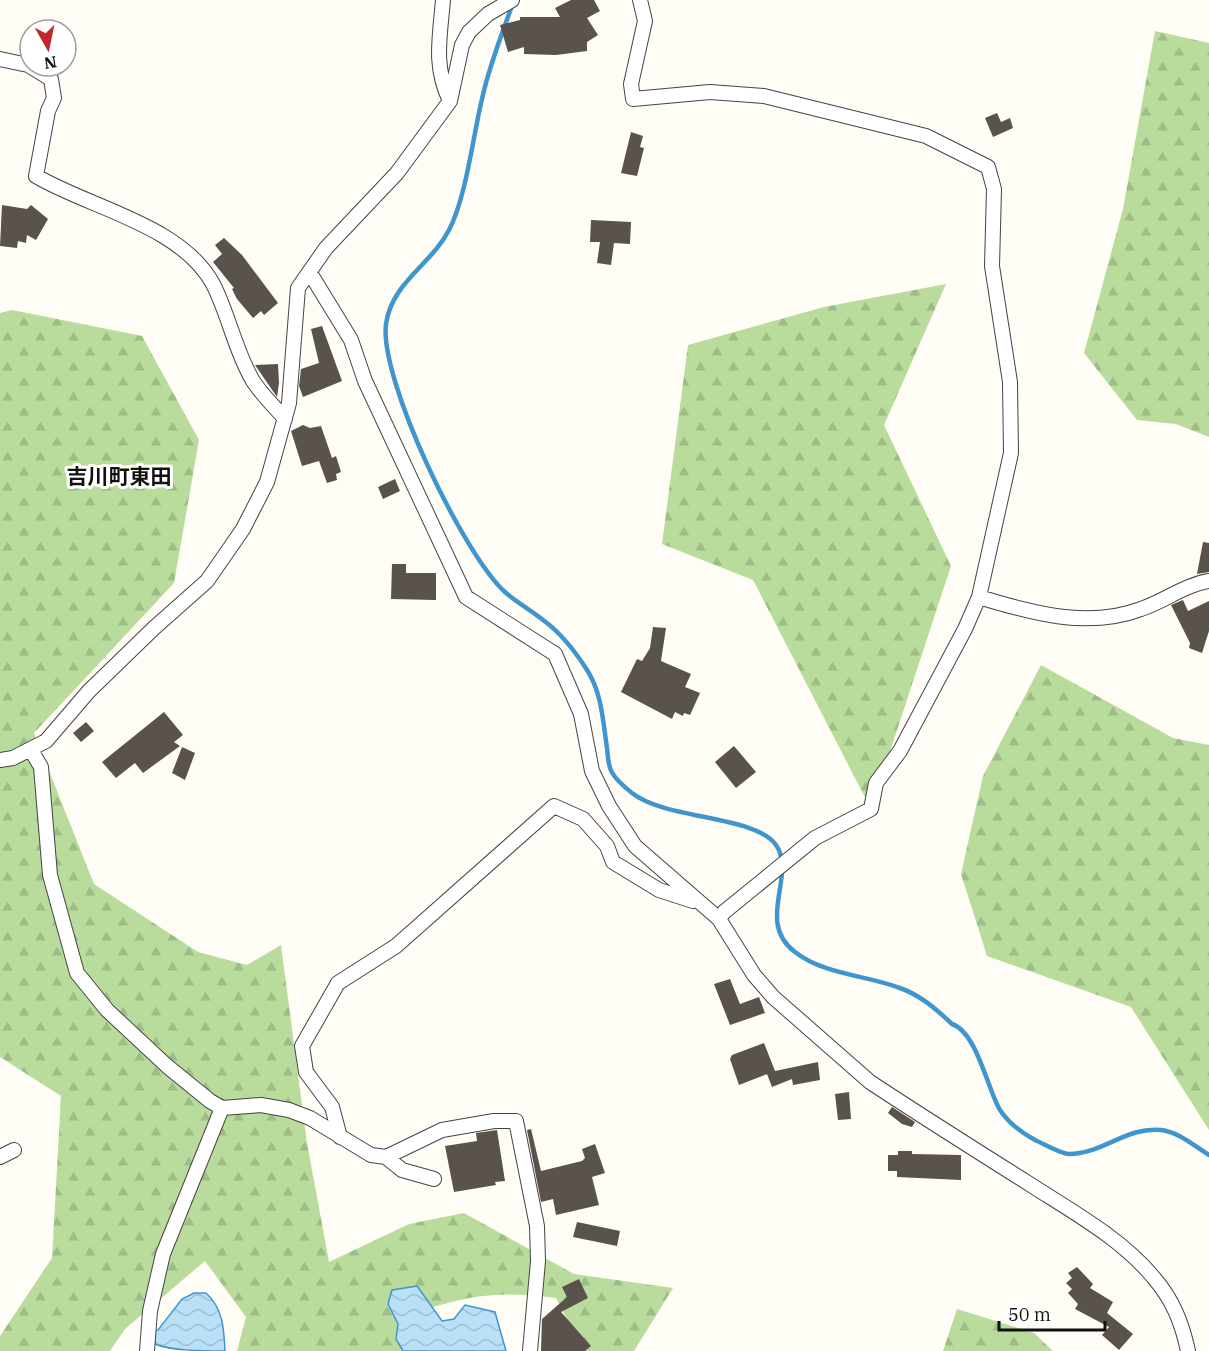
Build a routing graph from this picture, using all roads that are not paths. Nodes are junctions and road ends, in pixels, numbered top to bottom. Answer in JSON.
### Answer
{"nodes":[{"id":1,"x":443,"y":0,"type":"edge"},
{"id":2,"x":512,"y":0,"type":"edge"},
{"id":3,"x":640,"y":0,"type":"edge"},
{"id":4,"x":0,"y":58,"type":"edge"},
{"id":5,"x":450,"y":101,"type":"junction"},
{"id":6,"x":310,"y":273,"type":"junction"},
{"id":7,"x":285,"y":419,"type":"junction"},
{"id":8,"x":1209,"y":581,"type":"edge"},
{"id":9,"x":979,"y":597,"type":"junction"},
{"id":10,"x":31,"y":750,"type":"junction"},
{"id":11,"x":0,"y":760,"type":"edge"},
{"id":12,"x":701,"y":903,"type":"junction"},
{"id":13,"x":719,"y":919,"type":"junction"},
{"id":14,"x":222,"y":1107,"type":"junction"},
{"id":15,"x":340,"y":1137,"type":"junction"},
{"id":16,"x":14,"y":1150,"type":"dead end"},
{"id":17,"x":0,"y":1157,"type":"edge"},
{"id":18,"x":386,"y":1157,"type":"junction"},
{"id":19,"x":434,"y":1179,"type":"dead end"},
{"id":20,"x":147,"y":1351,"type":"edge"},
{"id":21,"x":530,"y":1351,"type":"edge"},
{"id":22,"x":1188,"y":1351,"type":"edge"}],
"edges":[{"from":1,"to":5,"type":"street"},
{"from":2,"to":5,"type":"street"},
{"from":3,"to":9,"type":"street"},
{"from":4,"to":7,"type":"street"},
{"from":5,"to":6,"type":"street"},
{"from":6,"to":7,"type":"street"},
{"from":6,"to":12,"type":"street"},
{"from":7,"to":10,"type":"street"},
{"from":8,"to":9,"type":"street"},
{"from":9,"to":13,"type":"street"},
{"from":10,"to":11,"type":"street"},
{"from":10,"to":14,"type":"street"},
{"from":12,"to":13,"type":"street"},
{"from":12,"to":15,"type":"street"},
{"from":13,"to":22,"type":"street"},
{"from":14,"to":15,"type":"street"},
{"from":14,"to":20,"type":"street"},
{"from":15,"to":18,"type":"street"},
{"from":16,"to":17,"type":"street"},
{"from":18,"to":19,"type":"street"},
{"from":18,"to":21,"type":"street"}]}
